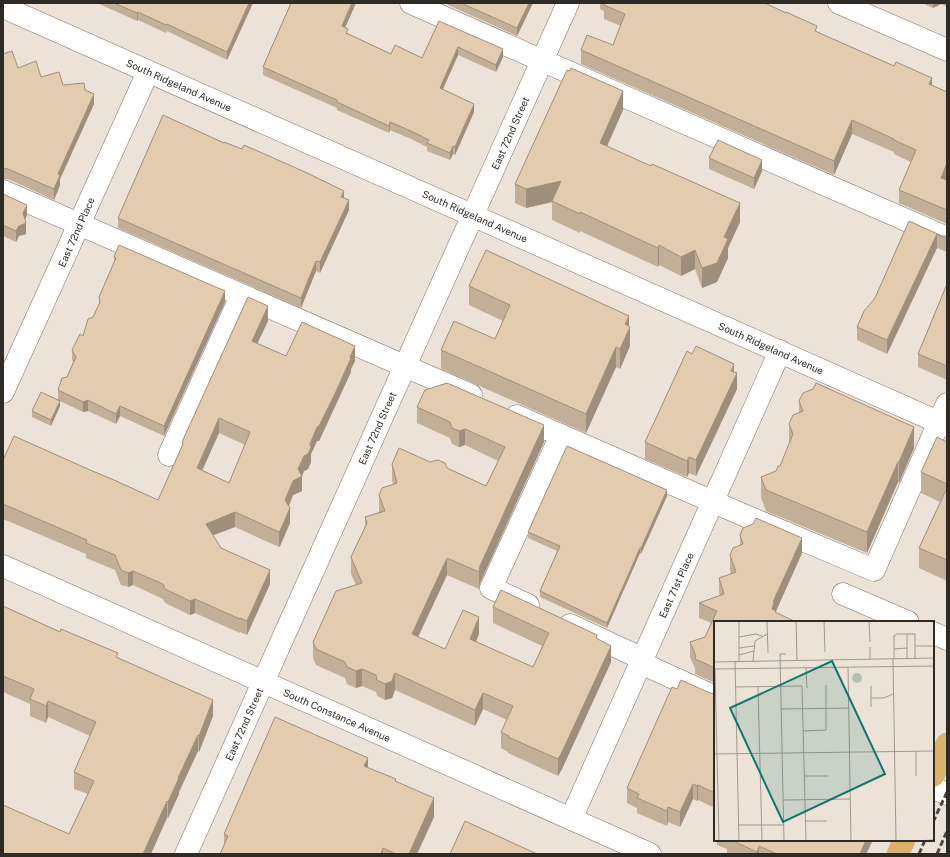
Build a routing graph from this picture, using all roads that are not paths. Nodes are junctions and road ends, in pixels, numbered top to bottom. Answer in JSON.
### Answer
{"nodes":[{"id":1,"x":411,"y":3,"type":"edge"},
{"id":2,"x":568,"y":3,"type":"edge"},
{"id":3,"x":839,"y":3,"type":"edge"},
{"id":4,"x":3,"y":7,"type":"edge"},
{"id":5,"x":947,"y":50,"type":"edge"},
{"id":6,"x":542,"y":61,"type":"junction"},
{"id":7,"x":148,"y":72,"type":"junction"},
{"id":8,"x":3,"y":191,"type":"edge"},
{"id":9,"x":473,"y":215,"type":"junction"},
{"id":10,"x":79,"y":224,"type":"junction"},
{"id":11,"x":947,"y":238,"type":"edge"},
{"id":12,"x":241,"y":296,"type":"junction"},
{"id":13,"x":780,"y":351,"type":"junction"},
{"id":14,"x":404,"y":367,"type":"junction"},
{"id":15,"x":3,"y":392,"type":"edge"},
{"id":16,"x":944,"y":417,"type":"edge"},
{"id":17,"x":561,"y":435,"type":"junction"},
{"id":18,"x":169,"y":455,"type":"dead end"},
{"id":19,"x":713,"y":502,"type":"junction"},
{"id":20,"x":3,"y":566,"type":"edge"},
{"id":21,"x":843,"y":594,"type":"dead end"},
{"id":22,"x":906,"y":621,"type":"edge"},
{"id":23,"x":934,"y":633,"type":"edge"},
{"id":24,"x":947,"y":639,"type":"edge"},
{"id":25,"x":642,"y":661,"type":"junction"},
{"id":26,"x":263,"y":682,"type":"junction"},
{"id":27,"x":714,"y":696,"type":"edge"},
{"id":28,"x":947,"y":744,"type":"edge"},
{"id":29,"x":934,"y":774,"type":"edge"},
{"id":30,"x":934,"y":788,"type":"edge"},
{"id":31,"x":947,"y":794,"type":"edge"},
{"id":32,"x":571,"y":819,"type":"junction"},
{"id":33,"x":904,"y":841,"type":"edge"},
{"id":34,"x":186,"y":854,"type":"edge"},
{"id":35,"x":650,"y":854,"type":"edge"},
{"id":36,"x":898,"y":854,"type":"edge"}],
"edges":[{"from":1,"to":6,"type":"street"},
{"from":2,"to":6,"type":"street","name":"East 72nd Street"},
{"from":3,"to":5,"type":"street"},
{"from":4,"to":7,"type":"street","name":"South Ridgeland Avenue"},
{"from":6,"to":9,"type":"street","name":"East 72nd Street"},
{"from":6,"to":11,"type":"street"},
{"from":7,"to":9,"type":"street","name":"South Ridgeland Avenue"},
{"from":7,"to":10,"type":"street","name":"East 72nd Place"},
{"from":8,"to":10,"type":"street"},
{"from":9,"to":13,"type":"street","name":"South Ridgeland Avenue"},
{"from":9,"to":14,"type":"street","name":"East 72nd Street"},
{"from":10,"to":12,"type":"street"},
{"from":10,"to":15,"type":"street","name":"East 72nd Place"},
{"from":12,"to":14,"type":"street"},
{"from":12,"to":18,"type":"street"},
{"from":13,"to":16,"type":"street","name":"South Ridgeland Avenue"},
{"from":13,"to":19,"type":"street","name":"East 71st Place"},
{"from":14,"to":17,"type":"street"},
{"from":14,"to":26,"type":"street","name":"East 72nd Street"},
{"from":16,"to":19,"type":"street"},
{"from":17,"to":19,"type":"street"},
{"from":17,"to":25,"type":"street"},
{"from":19,"to":25,"type":"street","name":"East 71st Place"},
{"from":20,"to":26,"type":"street","name":"South Constance Avenue"},
{"from":21,"to":22,"type":"street"},
{"from":23,"to":24,"type":"street"},
{"from":25,"to":27,"type":"street"},
{"from":25,"to":32,"type":"street","name":"East 71st Place"},
{"from":26,"to":32,"type":"street","name":"South Constance Avenue"},
{"from":26,"to":34,"type":"street","name":"East 72nd Street"},
{"from":28,"to":29,"type":"main road"},
{"from":30,"to":31,"type":"street"},
{"from":32,"to":35,"type":"street","name":"South Constance Avenue"},
{"from":33,"to":36,"type":"main road"}]}
